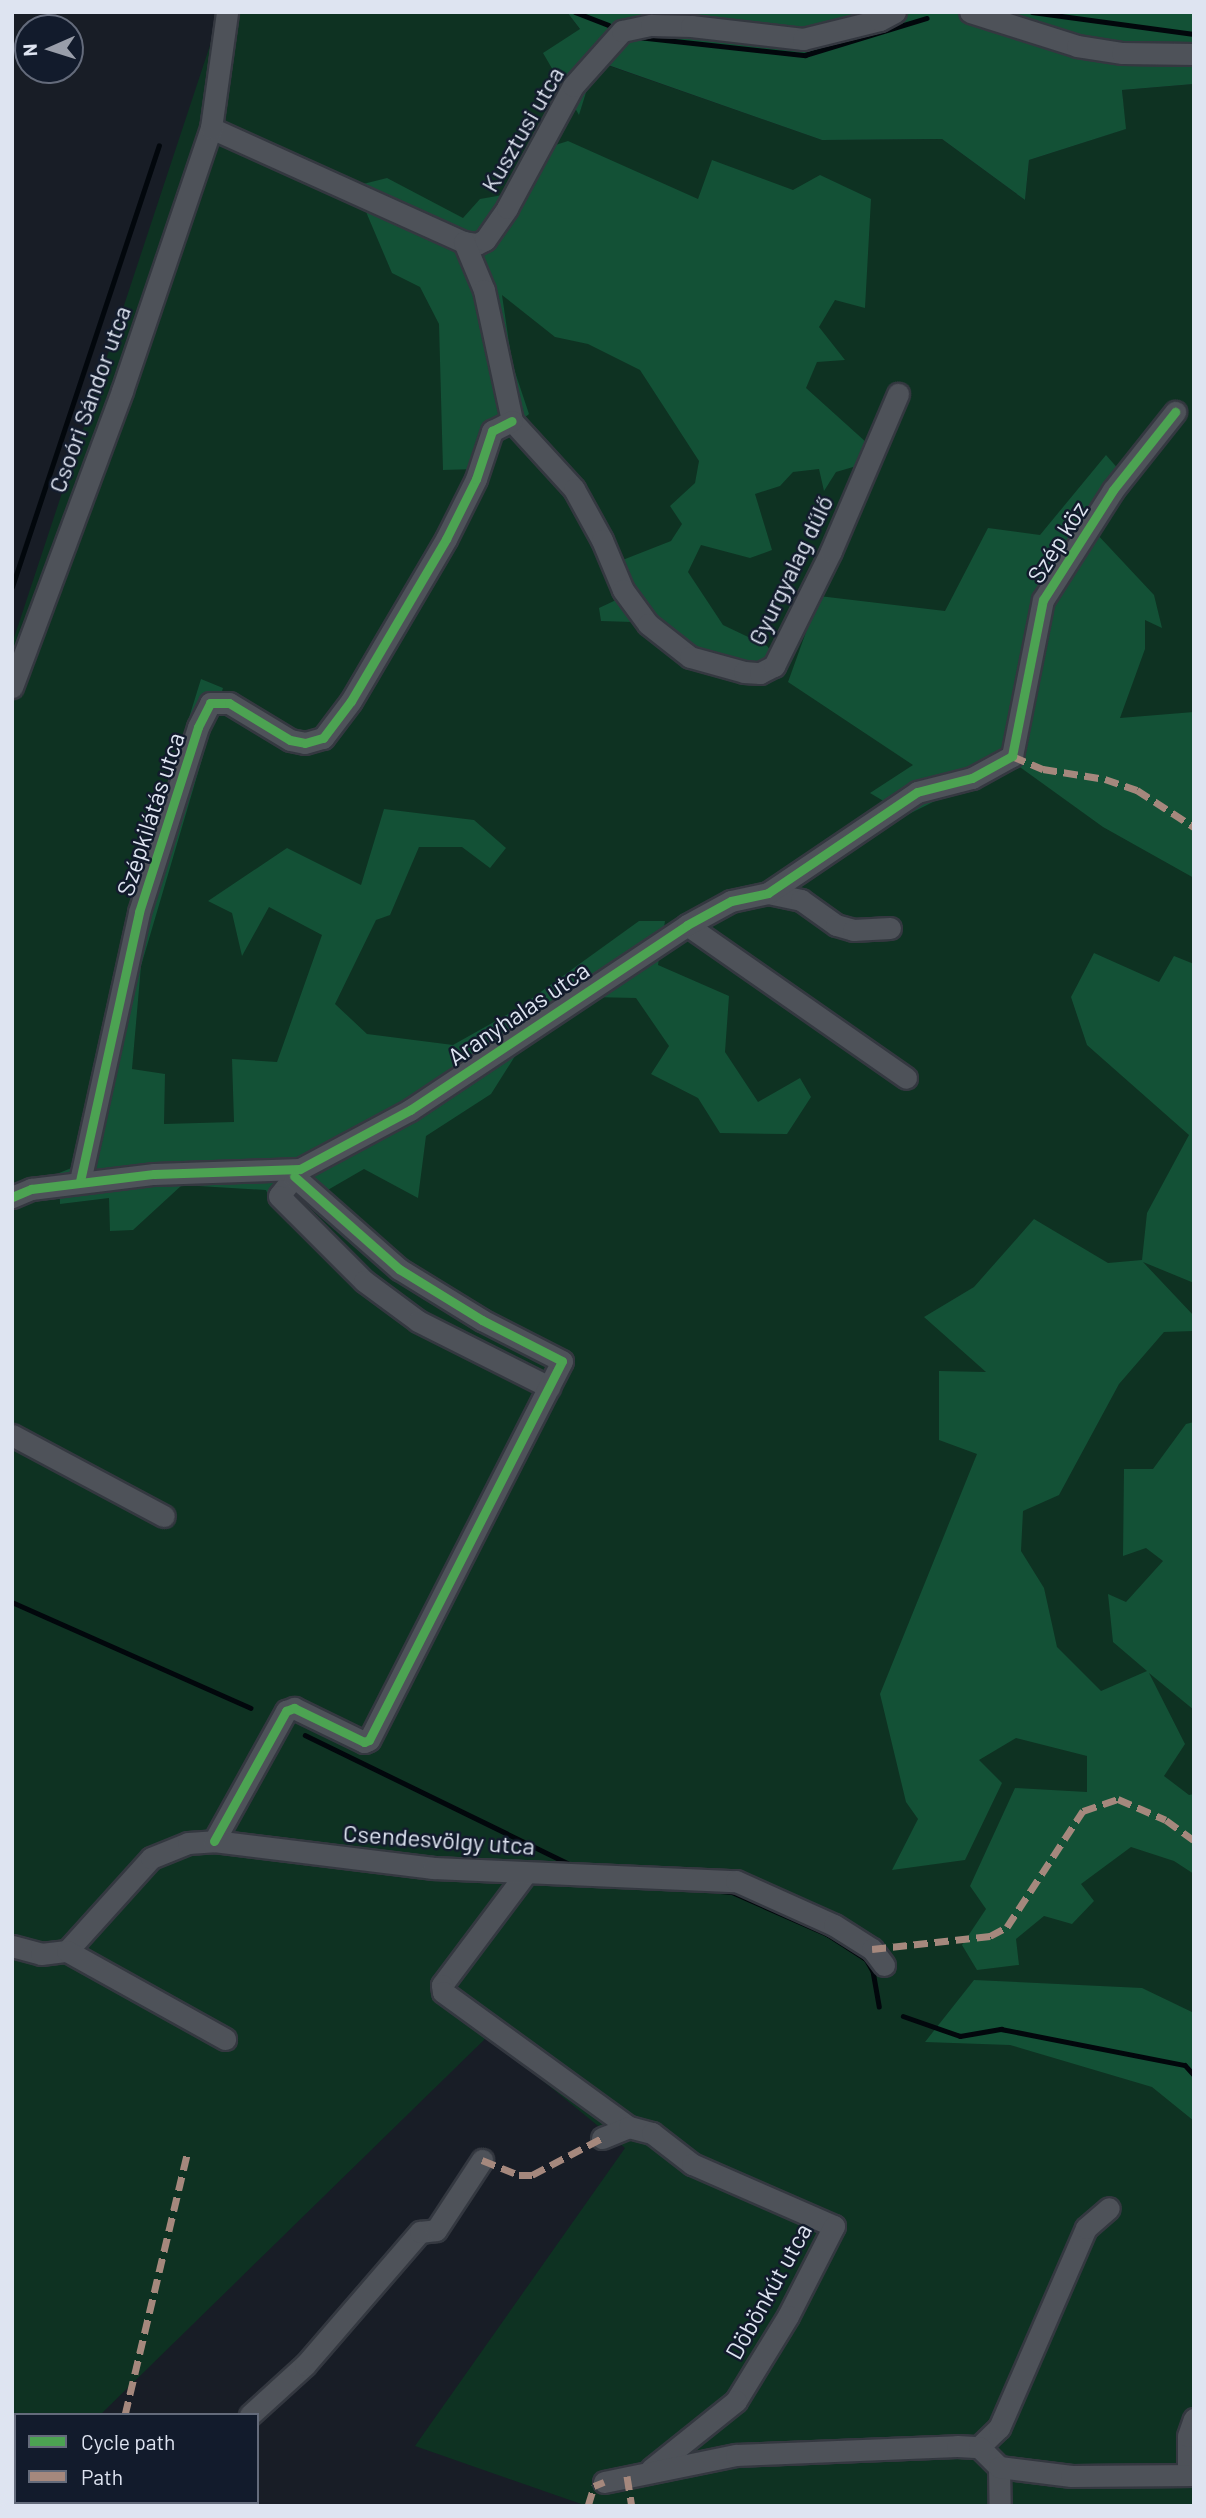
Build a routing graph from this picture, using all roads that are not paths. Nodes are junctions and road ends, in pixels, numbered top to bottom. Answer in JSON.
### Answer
{"nodes":[{"id":1,"x":227,"y":12,"type":"edge"},
{"id":2,"x":633,"y":12,"type":"edge"},
{"id":3,"x":895,"y":12,"type":"edge"},
{"id":4,"x":970,"y":12,"type":"edge"},
{"id":5,"x":622,"y":32,"type":"junction"},
{"id":6,"x":1194,"y":54,"type":"edge"},
{"id":7,"x":211,"y":128,"type":"junction"},
{"id":8,"x":464,"y":243,"type":"junction"},
{"id":9,"x":898,"y":394,"type":"dead end"},
{"id":10,"x":1175,"y":412,"type":"dead end"},
{"id":11,"x":512,"y":421,"type":"junction"},
{"id":12,"x":12,"y":687,"type":"edge"},
{"id":13,"x":1012,"y":756,"type":"joint"},
{"id":14,"x":768,"y":893,"type":"junction"},
{"id":15,"x":687,"y":925,"type":"junction"},
{"id":16,"x":890,"y":928,"type":"dead end"},
{"id":17,"x":906,"y":1078,"type":"dead end"},
{"id":18,"x":297,"y":1172,"type":"junction"},
{"id":19,"x":80,"y":1181,"type":"junction"},
{"id":20,"x":12,"y":1197,"type":"edge"},
{"id":21,"x":549,"y":1387,"type":"junction"},
{"id":22,"x":12,"y":1435,"type":"edge"},
{"id":23,"x":164,"y":1516,"type":"dead end"},
{"id":24,"x":214,"y":1840,"type":"junction"},
{"id":25,"x":526,"y":1873,"type":"junction"},
{"id":26,"x":12,"y":1946,"type":"edge"},
{"id":27,"x":67,"y":1951,"type":"junction"},
{"id":28,"x":884,"y":1965,"type":"dead end"},
{"id":29,"x":225,"y":2039,"type":"dead end"},
{"id":30,"x":629,"y":2127,"type":"junction"},
{"id":31,"x":602,"y":2138,"type":"dead end"},
{"id":32,"x":482,"y":2160,"type":"dead end"},
{"id":33,"x":1109,"y":2208,"type":"dead end"},
{"id":34,"x":252,"y":2413,"type":"edge"},
{"id":35,"x":1194,"y":2420,"type":"edge"},
{"id":36,"x":979,"y":2447,"type":"junction"},
{"id":37,"x":999,"y":2467,"type":"junction"},
{"id":38,"x":650,"y":2470,"type":"junction"},
{"id":39,"x":1191,"y":2475,"type":"edge"},
{"id":40,"x":604,"y":2482,"type":"dead end"},
{"id":41,"x":1000,"y":2506,"type":"edge"}],
"edges":[{"from":1,"to":7,"type":"street","name":"Csoóri Sándor utca"},
{"from":2,"to":5,"type":"street"},
{"from":3,"to":5,"type":"street"},
{"from":4,"to":6,"type":"street"},
{"from":5,"to":8,"type":"street","name":"Kusztusi utca"},
{"from":7,"to":8,"type":"street"},
{"from":7,"to":12,"type":"street","name":"Csoóri Sándor utca"},
{"from":8,"to":11,"type":"street"},
{"from":9,"to":11,"type":"street","name":"Gyurgyalag dűlő"},
{"from":10,"to":13,"type":"street","name":"Szép köz"},
{"from":11,"to":19,"type":"street","name":"Szépkilátás utca"},
{"from":13,"to":14,"type":"street","name":"Aranyhalas utca"},
{"from":14,"to":15,"type":"street","name":"Aranyhalas utca"},
{"from":14,"to":16,"type":"street"},
{"from":15,"to":17,"type":"street"},
{"from":15,"to":18,"type":"street","name":"Aranyhalas utca"},
{"from":18,"to":19,"type":"street","name":"Aranyhalas utca"},
{"from":18,"to":21,"type":"street"},
{"from":18,"to":21,"type":"street"},
{"from":19,"to":20,"type":"street","name":"Aranyhalas utca"},
{"from":21,"to":24,"type":"street"},
{"from":22,"to":23,"type":"street"},
{"from":24,"to":25,"type":"street","name":"Csendesvölgy utca"},
{"from":24,"to":27,"type":"street","name":"Csendesvölgy utca"},
{"from":25,"to":28,"type":"street","name":"Csendesvölgy utca"},
{"from":25,"to":30,"type":"street"},
{"from":26,"to":27,"type":"street"},
{"from":27,"to":29,"type":"street"},
{"from":30,"to":31,"type":"street"},
{"from":30,"to":38,"type":"street","name":"Döbönkút utca"},
{"from":32,"to":34,"type":"street"},
{"from":33,"to":36,"type":"street"},
{"from":35,"to":39,"type":"street"},
{"from":36,"to":37,"type":"street"},
{"from":36,"to":38,"type":"street"},
{"from":37,"to":39,"type":"street"},
{"from":37,"to":41,"type":"street"},
{"from":38,"to":40,"type":"street"}]}
